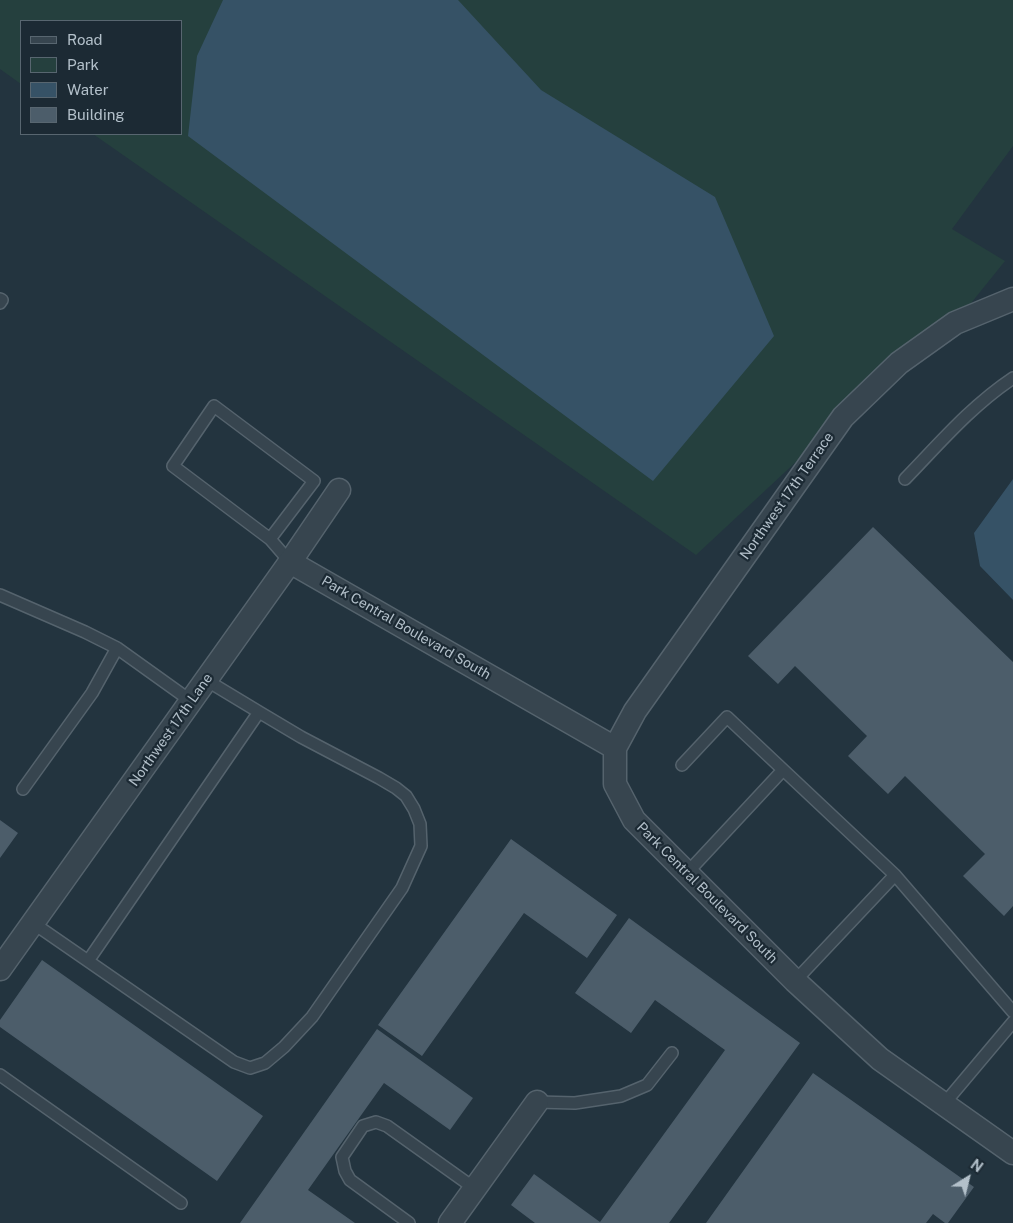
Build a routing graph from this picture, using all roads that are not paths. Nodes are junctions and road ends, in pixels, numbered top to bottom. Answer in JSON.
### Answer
{"nodes":[{"id":1,"x":1013,"y":299,"type":"edge"},
{"id":2,"x":1013,"y":378,"type":"edge"},
{"id":3,"x":905,"y":480,"type":"dead end"},
{"id":4,"x":340,"y":490,"type":"dead end"},
{"id":5,"x":270,"y":539,"type":"junction"},
{"id":6,"x":290,"y":562,"type":"junction"},
{"id":7,"x":0,"y":595,"type":"edge"},
{"id":8,"x":117,"y":648,"type":"junction"},
{"id":9,"x":206,"y":680,"type":"junction"},
{"id":10,"x":192,"y":701,"type":"junction"},
{"id":11,"x":259,"y":712,"type":"junction"},
{"id":12,"x":615,"y":748,"type":"junction"},
{"id":13,"x":682,"y":765,"type":"dead end"},
{"id":14,"x":783,"y":770,"type":"junction"},
{"id":15,"x":23,"y":789,"type":"dead end"},
{"id":16,"x":687,"y":873,"type":"junction"},
{"id":17,"x":895,"y":875,"type":"junction"},
{"id":18,"x":33,"y":923,"type":"junction"},
{"id":19,"x":88,"y":961,"type":"junction"},
{"id":20,"x":0,"y":969,"type":"edge"},
{"id":21,"x":795,"y":981,"type":"junction"},
{"id":22,"x":1013,"y":1012,"type":"edge"},
{"id":23,"x":1013,"y":1022,"type":"edge"},
{"id":24,"x":672,"y":1053,"type":"dead end"},
{"id":25,"x":0,"y":1075,"type":"edge"},
{"id":26,"x":536,"y":1102,"type":"joint"},
{"id":27,"x":944,"y":1104,"type":"junction"},
{"id":28,"x":1013,"y":1153,"type":"edge"},
{"id":29,"x":474,"y":1188,"type":"junction"},
{"id":30,"x":181,"y":1203,"type":"dead end"},
{"id":31,"x":409,"y":1223,"type":"edge"},
{"id":32,"x":450,"y":1223,"type":"edge"}],
"edges":[{"from":1,"to":12,"type":"street","name":"Northwest 17th Terrace"},
{"from":2,"to":3,"type":"lane"},
{"from":4,"to":6,"type":"street","name":"Northwest 17th Lane"},
{"from":5,"to":5,"type":"lane"},
{"from":5,"to":6,"type":"lane"},
{"from":6,"to":9,"type":"street","name":"Northwest 17th Lane"},
{"from":6,"to":12,"type":"street","name":"Park Central Boulevard South"},
{"from":7,"to":8,"type":"lane"},
{"from":8,"to":10,"type":"lane"},
{"from":8,"to":15,"type":"lane"},
{"from":9,"to":10,"type":"street","name":"Northwest 17th Lane"},
{"from":9,"to":11,"type":"lane"},
{"from":10,"to":18,"type":"street","name":"Northwest 17th Lane"},
{"from":11,"to":19,"type":"lane"},
{"from":11,"to":19,"type":"lane"},
{"from":12,"to":16,"type":"street","name":"Park Central Boulevard South"},
{"from":13,"to":14,"type":"lane"},
{"from":14,"to":16,"type":"lane"},
{"from":14,"to":17,"type":"lane"},
{"from":16,"to":21,"type":"street","name":"Park Central Boulevard South"},
{"from":17,"to":21,"type":"lane"},
{"from":17,"to":22,"type":"lane"},
{"from":18,"to":19,"type":"lane"},
{"from":18,"to":20,"type":"street","name":"Northwest 17th Lane"},
{"from":21,"to":27,"type":"street","name":"Park Central Boulevard South"},
{"from":23,"to":27,"type":"lane"},
{"from":24,"to":26,"type":"lane"},
{"from":25,"to":30,"type":"lane"},
{"from":26,"to":29,"type":"street"},
{"from":27,"to":28,"type":"street","name":"Park Central Boulevard South"},
{"from":29,"to":31,"type":"lane"},
{"from":29,"to":32,"type":"street"}]}
